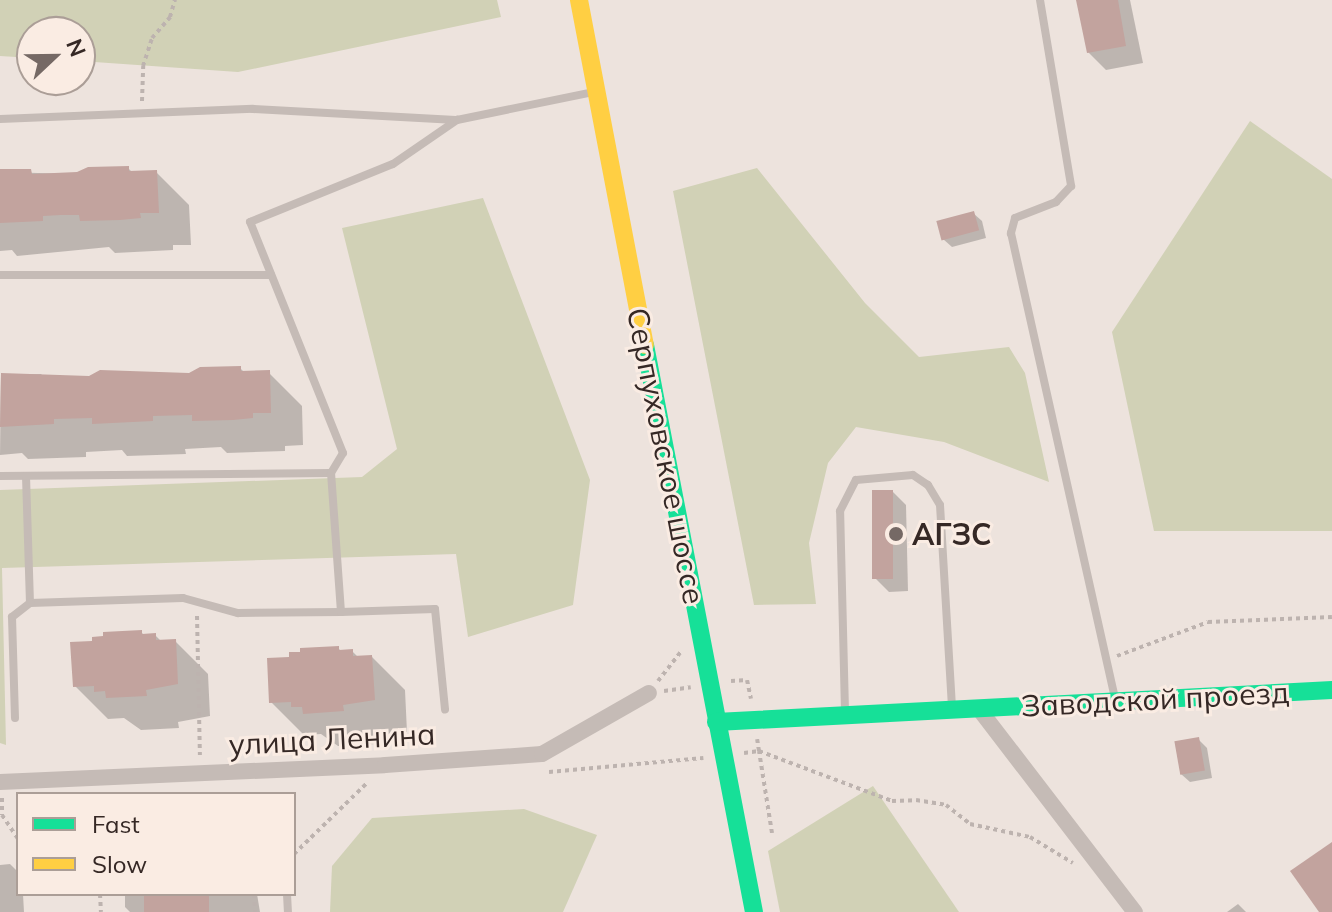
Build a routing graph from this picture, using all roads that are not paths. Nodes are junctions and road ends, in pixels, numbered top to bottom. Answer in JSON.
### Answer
{"nodes":[{"id":1,"x":579,"y":0,"type":"edge"},
{"id":2,"x":1040,"y":0,"type":"edge"},
{"id":3,"x":596,"y":91,"type":"junction"},
{"id":4,"x":0,"y":119,"type":"edge"},
{"id":5,"x":457,"y":120,"type":"junction"},
{"id":6,"x":0,"y":275,"type":"edge"},
{"id":7,"x":271,"y":275,"type":"junction"},
{"id":8,"x":331,"y":473,"type":"junction"},
{"id":9,"x":0,"y":476,"type":"edge"},
{"id":10,"x":26,"y":476,"type":"junction"},
{"id":11,"x":30,"y":603,"type":"junction"},
{"id":12,"x":341,"y":612,"type":"junction"},
{"id":13,"x":1332,"y":690,"type":"edge"},
{"id":14,"x":649,"y":693,"type":"road end"},
{"id":15,"x":1115,"y":698,"type":"junction"},
{"id":16,"x":979,"y":709,"type":"junction"},
{"id":17,"x":445,"y":710,"type":"dead end"},
{"id":18,"x":952,"y":711,"type":"junction"},
{"id":19,"x":845,"y":715,"type":"junction"},
{"id":20,"x":15,"y":718,"type":"dead end"},
{"id":21,"x":716,"y":722,"type":"junction"},
{"id":22,"x":0,"y":782,"type":"edge"},
{"id":23,"x":754,"y":912,"type":"edge"},
{"id":24,"x":1135,"y":912,"type":"edge"}],
"edges":[{"from":1,"to":3,"type":"main road","name":"Серпуховское шоссе"},
{"from":2,"to":15,"type":"lane"},
{"from":3,"to":5,"type":"lane"},
{"from":3,"to":21,"type":"main road","name":"Серпуховское шоссе"},
{"from":4,"to":5,"type":"lane"},
{"from":5,"to":7,"type":"lane"},
{"from":6,"to":7,"type":"lane"},
{"from":7,"to":8,"type":"lane"},
{"from":8,"to":10,"type":"lane"},
{"from":8,"to":12,"type":"lane"},
{"from":9,"to":10,"type":"lane"},
{"from":10,"to":11,"type":"lane"},
{"from":11,"to":12,"type":"lane"},
{"from":11,"to":20,"type":"lane"},
{"from":12,"to":17,"type":"lane"},
{"from":13,"to":15,"type":"main road","name":"Заводской проезд"},
{"from":14,"to":22,"type":"street","name":"улица Ленина"},
{"from":15,"to":16,"type":"main road","name":"Заводской проезд"},
{"from":16,"to":18,"type":"main road","name":"Заводской проезд"},
{"from":16,"to":24,"type":"street","name":"Заводской проезд"},
{"from":18,"to":19,"type":"main road","name":"Заводской проезд"},
{"from":18,"to":19,"type":"lane"},
{"from":19,"to":21,"type":"main road","name":"Заводской проезд"},
{"from":21,"to":23,"type":"main road","name":"Серпуховское шоссе"}]}
